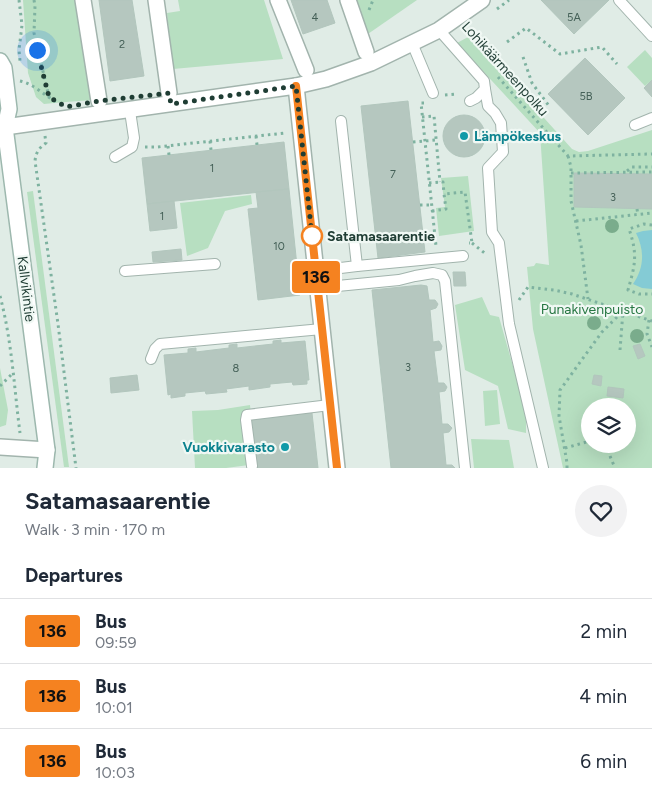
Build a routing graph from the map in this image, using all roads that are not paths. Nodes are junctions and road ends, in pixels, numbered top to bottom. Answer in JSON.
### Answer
{"nodes":[{"id":1,"x":83,"y":0,"type":"edge"},
{"id":2,"x":156,"y":0,"type":"edge"},
{"id":3,"x":278,"y":0,"type":"edge"},
{"id":4,"x":348,"y":0,"type":"edge"},
{"id":5,"x":482,"y":0,"type":"edge"},
{"id":6,"x":619,"y":0,"type":"edge"},
{"id":7,"x":439,"y":30,"type":"junction"},
{"id":8,"x":652,"y":36,"type":"edge"},
{"id":9,"x":412,"y":43,"type":"junction"},
{"id":10,"x":369,"y":58,"type":"junction"},
{"id":11,"x":0,"y":61,"type":"edge"},
{"id":12,"x":306,"y":70,"type":"dead end"},
{"id":13,"x":296,"y":86,"type":"junction"},
{"id":14,"x":485,"y":89,"type":"junction"},
{"id":15,"x":433,"y":98,"type":"road end"},
{"id":16,"x":170,"y":99,"type":"junction"},
{"id":17,"x":99,"y":101,"type":"dead end"},
{"id":18,"x":470,"y":101,"type":"dead end"},
{"id":19,"x":130,"y":111,"type":"junction"},
{"id":20,"x":652,"y":118,"type":"edge"},
{"id":21,"x":341,"y":121,"type":"dead end"},
{"id":22,"x":2,"y":124,"type":"edge"},
{"id":23,"x":634,"y":124,"type":"dead end"},
{"id":24,"x":115,"y":157,"type":"dead end"},
{"id":25,"x":463,"y":256,"type":"dead end"},
{"id":26,"x":215,"y":264,"type":"dead end"},
{"id":27,"x":358,"y":266,"type":"junction"},
{"id":28,"x":316,"y":271,"type":"junction"},
{"id":29,"x":125,"y":272,"type":"dead end"},
{"id":30,"x":317,"y":288,"type":"junction"},
{"id":31,"x":322,"y":329,"type":"junction"},
{"id":32,"x":150,"y":359,"type":"dead end"},
{"id":33,"x":330,"y":405,"type":"junction"},
{"id":34,"x":0,"y":447,"type":"edge"},
{"id":35,"x":47,"y":450,"type":"junction"},
{"id":36,"x":252,"y":466,"type":"dead end"},
{"id":37,"x":45,"y":468,"type":"edge"},
{"id":38,"x":54,"y":468,"type":"edge"},
{"id":39,"x":337,"y":468,"type":"edge"},
{"id":40,"x":465,"y":468,"type":"edge"},
{"id":41,"x":543,"y":468,"type":"edge"}],
"edges":[{"from":1,"to":17,"type":"street"},
{"from":2,"to":16,"type":"street"},
{"from":3,"to":12,"type":"street"},
{"from":4,"to":10,"type":"street"},
{"from":5,"to":7,"type":"street"},
{"from":6,"to":8,"type":"lane"},
{"from":7,"to":9,"type":"street"},
{"from":7,"to":14,"type":"lane"},
{"from":9,"to":10,"type":"street"},
{"from":9,"to":15,"type":"lane"},
{"from":10,"to":13,"type":"street"},
{"from":11,"to":22,"type":"street","name":"Kallvikintie"},
{"from":13,"to":16,"type":"street"},
{"from":13,"to":28,"type":"street"},
{"from":14,"to":18,"type":"lane"},
{"from":14,"to":41,"type":"lane"},
{"from":16,"to":19,"type":"street"},
{"from":19,"to":22,"type":"street"},
{"from":19,"to":24,"type":"lane"},
{"from":20,"to":23,"type":"lane"},
{"from":21,"to":27,"type":"lane"},
{"from":22,"to":35,"type":"street","name":"Kallvikintie"},
{"from":25,"to":27,"type":"lane"},
{"from":26,"to":29,"type":"lane"},
{"from":27,"to":28,"type":"lane"},
{"from":28,"to":30,"type":"street"},
{"from":30,"to":31,"type":"street"},
{"from":30,"to":40,"type":"lane"},
{"from":31,"to":32,"type":"lane"},
{"from":31,"to":33,"type":"street"},
{"from":33,"to":36,"type":"lane"},
{"from":33,"to":39,"type":"street"},
{"from":34,"to":35,"type":"street"},
{"from":35,"to":37,"type":"street","name":"Kallvikintie"},
{"from":35,"to":38,"type":"street","name":"Kallvikintie"}]}
